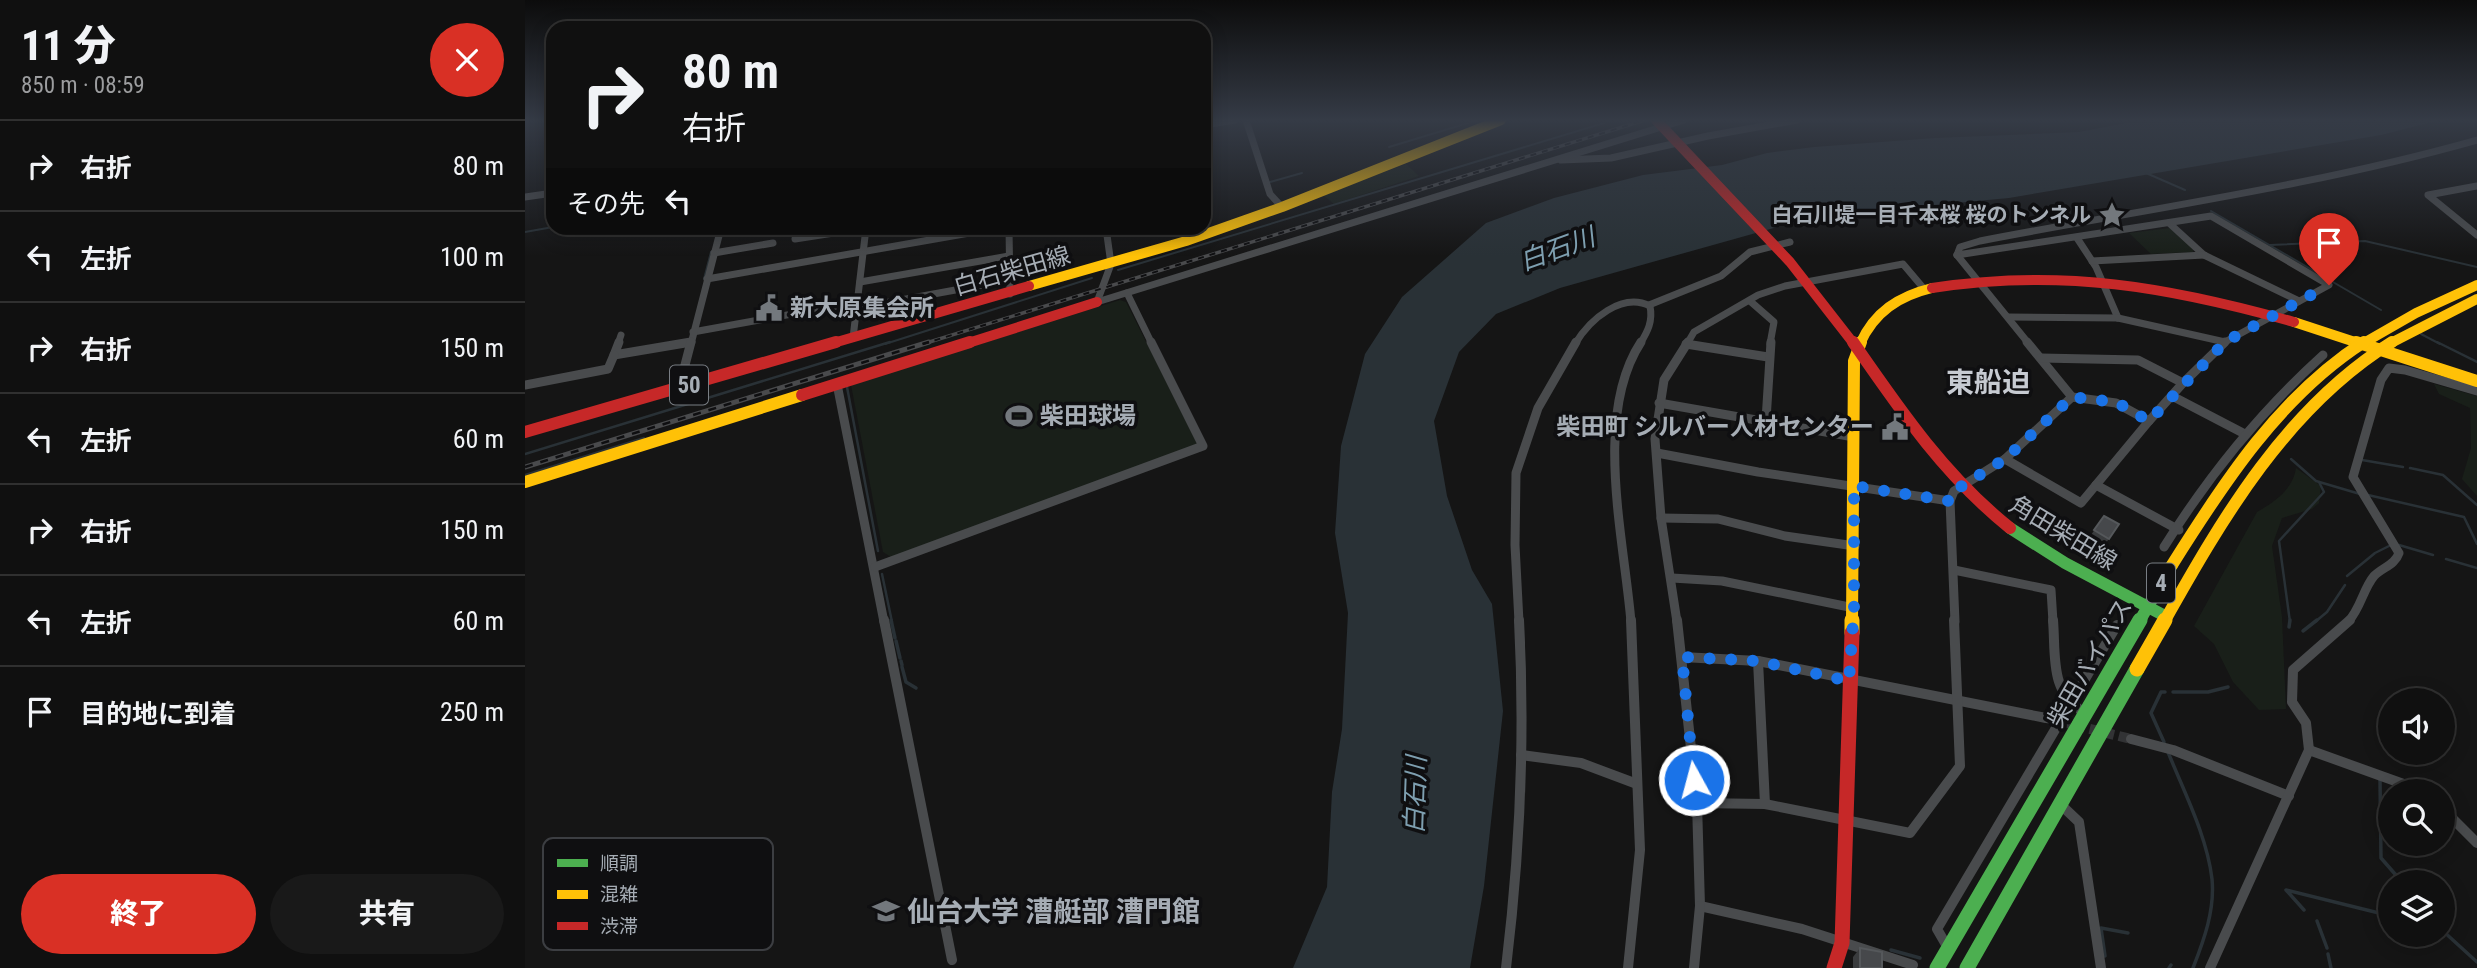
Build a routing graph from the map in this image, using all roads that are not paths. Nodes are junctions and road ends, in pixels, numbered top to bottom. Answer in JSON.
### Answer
{"nodes":[{"id":1,"x":1261,"y":165,"type":"edge"},
{"id":2,"x":1387,"y":165,"type":"edge"},
{"id":3,"x":1535,"y":165,"type":"edge"},
{"id":4,"x":1698,"y":165,"type":"edge"},
{"id":5,"x":2380,"y":165,"type":"edge"},
{"id":6,"x":2477,"y":186,"type":"edge"},
{"id":7,"x":546,"y":194,"type":"edge"},
{"id":8,"x":525,"y":197,"type":"edge"},
{"id":9,"x":1282,"y":207,"type":"junction"},
{"id":10,"x":2169,"y":223,"type":"junction"},
{"id":11,"x":1211,"y":232,"type":"edge"},
{"id":12,"x":2475,"y":232,"type":"edge"},
{"id":13,"x":719,"y":235,"type":"edge"},
{"id":14,"x":821,"y":235,"type":"edge"},
{"id":15,"x":865,"y":235,"type":"edge"},
{"id":16,"x":959,"y":235,"type":"edge"},
{"id":17,"x":1009,"y":235,"type":"edge"},
{"id":18,"x":1107,"y":235,"type":"edge"},
{"id":19,"x":1204,"y":235,"type":"edge"},
{"id":20,"x":795,"y":239,"type":"dead end"},
{"id":21,"x":2077,"y":239,"type":"junction"},
{"id":22,"x":1790,"y":242,"type":"dead end"},
{"id":23,"x":773,"y":243,"type":"dead end"},
{"id":24,"x":864,"y":252,"type":"junction"},
{"id":25,"x":714,"y":253,"type":"junction"},
{"id":26,"x":1957,"y":255,"type":"junction"},
{"id":27,"x":2204,"y":255,"type":"junction"},
{"id":28,"x":1009,"y":256,"type":"junction"},
{"id":29,"x":2092,"y":261,"type":"junction"},
{"id":30,"x":1111,"y":264,"type":"junction"},
{"id":31,"x":707,"y":279,"type":"junction"},
{"id":32,"x":1975,"y":281,"type":"junction"},
{"id":33,"x":2102,"y":281,"type":"junction"},
{"id":34,"x":860,"y":282,"type":"junction"},
{"id":35,"x":2477,"y":285,"type":"edge"},
{"id":36,"x":1010,"y":287,"type":"junction"},
{"id":37,"x":1925,"y":290,"type":"junction"},
{"id":38,"x":1127,"y":293,"type":"junction"},
{"id":39,"x":2477,"y":299,"type":"edge"},
{"id":40,"x":1750,"y":301,"type":"junction"},
{"id":41,"x":2299,"y":301,"type":"junction"},
{"id":42,"x":1097,"y":302,"type":"junction"},
{"id":43,"x":857,"y":305,"type":"junction"},
{"id":44,"x":1649,"y":305,"type":"junction"},
{"id":45,"x":2270,"y":316,"type":"junction"},
{"id":46,"x":2008,"y":317,"type":"junction"},
{"id":47,"x":2118,"y":318,"type":"junction"},
{"id":48,"x":693,"y":332,"type":"junction"},
{"id":49,"x":621,"y":335,"type":"dead end"},
{"id":50,"x":853,"y":338,"type":"junction"},
{"id":51,"x":691,"y":342,"type":"junction"},
{"id":52,"x":2225,"y":342,"type":"junction"},
{"id":53,"x":2360,"y":343,"type":"junction"},
{"id":54,"x":1686,"y":344,"type":"junction"},
{"id":55,"x":2379,"y":348,"type":"junction"},
{"id":56,"x":614,"y":355,"type":"junction"},
{"id":57,"x":2323,"y":355,"type":"dead end"},
{"id":58,"x":1768,"y":357,"type":"junction"},
{"id":59,"x":2041,"y":359,"type":"junction"},
{"id":60,"x":2477,"y":381,"type":"edge"},
{"id":61,"x":2183,"y":383,"type":"junction"},
{"id":62,"x":837,"y":384,"type":"junction"},
{"id":63,"x":525,"y":385,"type":"edge"},
{"id":64,"x":2298,"y":385,"type":"junction"},
{"id":65,"x":678,"y":388,"type":"junction"},
{"id":66,"x":2477,"y":391,"type":"edge"},
{"id":67,"x":2172,"y":396,"type":"junction"},
{"id":68,"x":2072,"y":397,"type":"junction"},
{"id":69,"x":1659,"y":403,"type":"junction"},
{"id":70,"x":1766,"y":421,"type":"junction"},
{"id":71,"x":2149,"y":421,"type":"junction"},
{"id":72,"x":525,"y":432,"type":"edge"},
{"id":73,"x":2243,"y":433,"type":"junction"},
{"id":74,"x":1854,"y":437,"type":"junction"},
{"id":75,"x":1657,"y":453,"type":"junction"},
{"id":76,"x":2005,"y":459,"type":"junction"},
{"id":77,"x":525,"y":482,"type":"edge"},
{"id":78,"x":2096,"y":485,"type":"junction"},
{"id":79,"x":1854,"y":486,"type":"junction"},
{"id":80,"x":1960,"y":488,"type":"junction"},
{"id":81,"x":1950,"y":501,"type":"junction"},
{"id":82,"x":1661,"y":518,"type":"junction"},
{"id":83,"x":2175,"y":528,"type":"junction"},
{"id":84,"x":2190,"y":536,"type":"junction"},
{"id":85,"x":1855,"y":547,"type":"junction"},
{"id":86,"x":2164,"y":547,"type":"dead end"},
{"id":87,"x":875,"y":566,"type":"junction"},
{"id":88,"x":1954,"y":570,"type":"junction"},
{"id":89,"x":1672,"y":578,"type":"junction"},
{"id":90,"x":2147,"y":607,"type":"junction"},
{"id":91,"x":1854,"y":608,"type":"junction"},
{"id":92,"x":2165,"y":617,"type":"junction"},
{"id":93,"x":2117,"y":625,"type":"dead end"},
{"id":94,"x":1682,"y":657,"type":"junction"},
{"id":95,"x":1758,"y":661,"type":"junction"},
{"id":96,"x":1849,"y":681,"type":"junction"},
{"id":97,"x":1958,"y":701,"type":"junction"},
{"id":98,"x":2070,"y":704,"type":"junction"},
{"id":99,"x":2085,"y":713,"type":"junction"},
{"id":100,"x":2046,"y":718,"type":"tunnel mouth"},
{"id":101,"x":2131,"y":740,"type":"tunnel mouth"},
{"id":102,"x":2309,"y":750,"type":"junction"},
{"id":103,"x":1521,"y":755,"type":"junction"},
{"id":104,"x":2390,"y":779,"type":"edge"},
{"id":105,"x":1637,"y":784,"type":"junction"},
{"id":106,"x":2289,"y":796,"type":"junction"},
{"id":107,"x":1697,"y":803,"type":"junction"},
{"id":108,"x":2058,"y":803,"type":"junction"},
{"id":109,"x":1765,"y":804,"type":"junction"},
{"id":110,"x":1845,"y":821,"type":"junction"},
{"id":111,"x":2455,"y":821,"type":"edge"},
{"id":112,"x":2477,"y":843,"type":"edge"},
{"id":113,"x":1700,"y":906,"type":"junction"},
{"id":114,"x":1842,"y":943,"type":"junction"},
{"id":115,"x":1949,"y":950,"type":"junction"},
{"id":116,"x":951,"y":960,"type":"dead end"},
{"id":117,"x":1913,"y":965,"type":"dead end"},
{"id":118,"x":1506,"y":968,"type":"edge"},
{"id":119,"x":1628,"y":968,"type":"edge"},
{"id":120,"x":1694,"y":968,"type":"edge"},
{"id":121,"x":1834,"y":968,"type":"edge"},
{"id":122,"x":1937,"y":968,"type":"edge"},
{"id":123,"x":1967,"y":968,"type":"edge"},
{"id":124,"x":2101,"y":968,"type":"edge"},
{"id":125,"x":2210,"y":968,"type":"edge"}],
"edges":[{"from":1,"to":9,"type":"street"},
{"from":2,"to":9,"type":"main road","name":"白石柴田線","number":"50"},
{"from":3,"to":38,"type":"street"},
{"from":4,"to":80,"type":"main road","name":"角田柴田線"},
{"from":5,"to":26,"type":"street"},
{"from":6,"to":12,"type":"street"},
{"from":7,"to":8,"type":"street"},
{"from":9,"to":11,"type":"main road","name":"白石柴田線","number":"50"},
{"from":10,"to":21,"type":"street"},
{"from":10,"to":27,"type":"street"},
{"from":10,"to":41,"type":"street"},
{"from":13,"to":25,"type":"street"},
{"from":14,"to":20,"type":"street"},
{"from":15,"to":24,"type":"street"},
{"from":16,"to":24,"type":"street"},
{"from":17,"to":28,"type":"street"},
{"from":18,"to":30,"type":"street"},
{"from":19,"to":30,"type":"main road","name":"白石柴田線","number":"50"},
{"from":21,"to":26,"type":"street"},
{"from":21,"to":29,"type":"street"},
{"from":22,"to":44,"type":"street"},
{"from":23,"to":25,"type":"street"},
{"from":24,"to":31,"type":"street"},
{"from":24,"to":34,"type":"street"},
{"from":25,"to":31,"type":"street"},
{"from":26,"to":32,"type":"street"},
{"from":27,"to":29,"type":"street"},
{"from":27,"to":41,"type":"street"},
{"from":28,"to":34,"type":"street"},
{"from":28,"to":36,"type":"street"},
{"from":29,"to":33,"type":"street"},
{"from":30,"to":36,"type":"main road","name":"白石柴田線","number":"50"},
{"from":30,"to":42,"type":"street"},
{"from":31,"to":48,"type":"street"},
{"from":32,"to":33,"type":"main road"},
{"from":32,"to":37,"type":"main road"},
{"from":32,"to":46,"type":"street"},
{"from":33,"to":45,"type":"main road"},
{"from":33,"to":47,"type":"street"},
{"from":34,"to":43,"type":"street"},
{"from":35,"to":53,"type":"main road","name":"柴田バイパス","number":"4"},
{"from":36,"to":43,"type":"street"},
{"from":36,"to":50,"type":"main road","name":"白石柴田線","number":"50"},
{"from":37,"to":40,"type":"street"},
{"from":37,"to":74,"type":"main road"},
{"from":38,"to":42,"type":"street"},
{"from":38,"to":87,"type":"street"},
{"from":39,"to":55,"type":"main road","name":"柴田バイパス","number":"4"},
{"from":40,"to":54,"type":"street"},
{"from":40,"to":58,"type":"street"},
{"from":41,"to":45,"type":"street"},
{"from":42,"to":62,"type":"main road"},
{"from":43,"to":48,"type":"street"},
{"from":43,"to":50,"type":"street"},
{"from":44,"to":103,"type":"street"},
{"from":44,"to":105,"type":"street"},
{"from":45,"to":52,"type":"street"},
{"from":45,"to":53,"type":"main road"},
{"from":46,"to":47,"type":"street"},
{"from":46,"to":59,"type":"street"},
{"from":47,"to":52,"type":"street"},
{"from":48,"to":51,"type":"street"},
{"from":49,"to":56,"type":"street"},
{"from":50,"to":65,"type":"main road","name":"白石柴田線","number":"50"},
{"from":51,"to":56,"type":"street"},
{"from":51,"to":65,"type":"street"},
{"from":52,"to":61,"type":"street"},
{"from":53,"to":55,"type":"main road"},
{"from":53,"to":64,"type":"main road","name":"柴田バイパス","number":"4"},
{"from":54,"to":58,"type":"street"},
{"from":54,"to":69,"type":"street"},
{"from":55,"to":60,"type":"main road"},
{"from":55,"to":92,"type":"main road","name":"柴田バイパス","number":"4"},
{"from":56,"to":63,"type":"street"},
{"from":57,"to":64,"type":"street"},
{"from":58,"to":70,"type":"street"},
{"from":59,"to":61,"type":"street"},
{"from":59,"to":68,"type":"street"},
{"from":61,"to":67,"type":"street"},
{"from":62,"to":77,"type":"main road"},
{"from":62,"to":87,"type":"street"},
{"from":64,"to":73,"type":"street"},
{"from":64,"to":84,"type":"main road","name":"柴田バイパス","number":"4"},
{"from":65,"to":72,"type":"main road","name":"白石柴田線","number":"50"},
{"from":66,"to":102,"type":"street"},
{"from":67,"to":71,"type":"street"},
{"from":67,"to":73,"type":"street"},
{"from":68,"to":71,"type":"street"},
{"from":68,"to":76,"type":"street"},
{"from":69,"to":70,"type":"street"},
{"from":69,"to":75,"type":"street"},
{"from":70,"to":74,"type":"street"},
{"from":71,"to":78,"type":"street"},
{"from":73,"to":83,"type":"street"},
{"from":74,"to":79,"type":"main road"},
{"from":75,"to":79,"type":"street"},
{"from":75,"to":82,"type":"street"},
{"from":76,"to":78,"type":"street"},
{"from":76,"to":80,"type":"street"},
{"from":78,"to":83,"type":"street"},
{"from":79,"to":81,"type":"street"},
{"from":79,"to":85,"type":"main road"},
{"from":80,"to":81,"type":"street"},
{"from":80,"to":90,"type":"main road","name":"角田柴田線"},
{"from":81,"to":88,"type":"street"},
{"from":82,"to":85,"type":"street"},
{"from":82,"to":89,"type":"street"},
{"from":83,"to":84,"type":"street"},
{"from":83,"to":86,"type":"street"},
{"from":84,"to":90,"type":"main road","name":"柴田バイパス","number":"4"},
{"from":85,"to":91,"type":"main road"},
{"from":87,"to":116,"type":"street"},
{"from":88,"to":97,"type":"street"},
{"from":88,"to":98,"type":"street"},
{"from":89,"to":91,"type":"street"},
{"from":89,"to":94,"type":"street"},
{"from":90,"to":92,"type":"main road","name":"角田柴田線"},
{"from":90,"to":99,"type":"main road","name":"柴田バイパス","number":"4"},
{"from":91,"to":96,"type":"main road"},
{"from":92,"to":108,"type":"main road","name":"柴田バイパス","number":"4"},
{"from":93,"to":98,"type":"street"},
{"from":94,"to":95,"type":"street"},
{"from":94,"to":107,"type":"street"},
{"from":95,"to":96,"type":"street"},
{"from":95,"to":109,"type":"street"},
{"from":96,"to":97,"type":"street"},
{"from":96,"to":110,"type":"main road"},
{"from":97,"to":100,"type":"street"},
{"from":97,"to":110,"type":"street"},
{"from":98,"to":99,"type":"street"},
{"from":98,"to":115,"type":"street"},
{"from":99,"to":115,"type":"main road","name":"柴田バイパス","number":"4"},
{"from":101,"to":106,"type":"street"},
{"from":102,"to":104,"type":"street"},
{"from":102,"to":106,"type":"street"},
{"from":103,"to":105,"type":"street"},
{"from":103,"to":118,"type":"street"},
{"from":105,"to":119,"type":"street"},
{"from":106,"to":125,"type":"street"},
{"from":107,"to":109,"type":"street"},
{"from":107,"to":113,"type":"street"},
{"from":108,"to":123,"type":"main road","name":"柴田バイパス","number":"4"},
{"from":108,"to":124,"type":"street"},
{"from":109,"to":110,"type":"street"},
{"from":110,"to":114,"type":"main road"},
{"from":111,"to":112,"type":"street"},
{"from":113,"to":114,"type":"street"},
{"from":113,"to":120,"type":"street"},
{"from":114,"to":117,"type":"street"},
{"from":114,"to":121,"type":"main road"},
{"from":115,"to":122,"type":"main road","name":"柴田バイパス","number":"4"}]}
